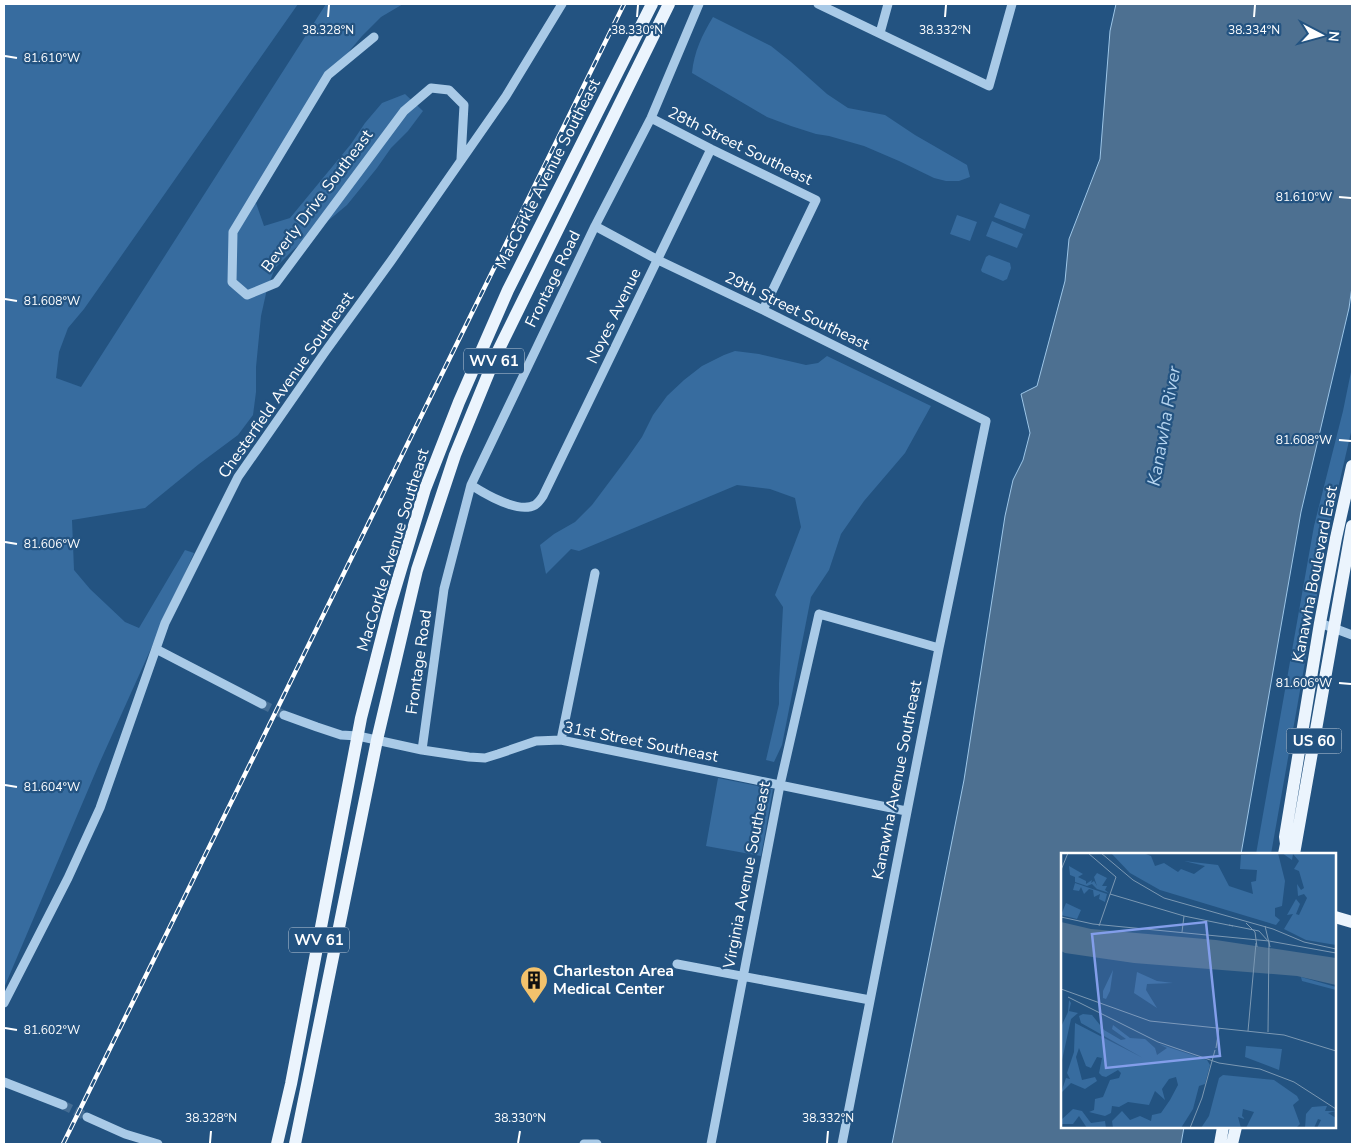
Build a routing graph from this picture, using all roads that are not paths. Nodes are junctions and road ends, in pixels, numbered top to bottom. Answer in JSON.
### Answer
{"nodes":[{"id":1,"x":562,"y":4,"type":"edge"},
{"id":2,"x":652,"y":4,"type":"edge"},
{"id":3,"x":669,"y":4,"type":"edge"},
{"id":4,"x":699,"y":4,"type":"edge"},
{"id":5,"x":818,"y":4,"type":"edge"},
{"id":6,"x":888,"y":4,"type":"edge"},
{"id":7,"x":1012,"y":4,"type":"edge"},
{"id":8,"x":880,"y":33,"type":"junction"},
{"id":9,"x":374,"y":37,"type":"dead end"},
{"id":10,"x":651,"y":118,"type":"junction"},
{"id":11,"x":711,"y":149,"type":"junction"},
{"id":12,"x":461,"y":159,"type":"junction"},
{"id":13,"x":595,"y":226,"type":"junction"},
{"id":14,"x":658,"y":260,"type":"junction"},
{"id":15,"x":763,"y":310,"type":"junction"},
{"id":16,"x":986,"y":422,"type":"joint"},
{"id":17,"x":1352,"y":466,"type":"edge"},
{"id":18,"x":471,"y":485,"type":"junction"},
{"id":19,"x":1352,"y":526,"type":"edge"},
{"id":20,"x":595,"y":573,"type":"dead end"},
{"id":21,"x":1320,"y":623,"type":"junction"},
{"id":22,"x":1334,"y":628,"type":"junction"},
{"id":23,"x":1352,"y":635,"type":"edge"},
{"id":24,"x":939,"y":648,"type":"junction"},
{"id":25,"x":156,"y":649,"type":"junction"},
{"id":26,"x":262,"y":704,"type":"tunnel mouth"},
{"id":27,"x":284,"y":715,"type":"tunnel mouth"},
{"id":28,"x":358,"y":736,"type":"junction"},
{"id":29,"x":377,"y":740,"type":"junction"},
{"id":30,"x":561,"y":740,"type":"junction"},
{"id":31,"x":422,"y":750,"type":"junction"},
{"id":32,"x":780,"y":785,"type":"junction"},
{"id":33,"x":906,"y":811,"type":"junction"},
{"id":34,"x":1285,"y":837,"type":"junction"},
{"id":35,"x":1278,"y":853,"type":"edge"},
{"id":36,"x":1284,"y":853,"type":"edge"},
{"id":37,"x":1294,"y":853,"type":"edge"},
{"id":38,"x":1336,"y":917,"type":"edge"},
{"id":39,"x":1352,"y":922,"type":"edge"},
{"id":40,"x":677,"y":964,"type":"dead end"},
{"id":41,"x":743,"y":976,"type":"junction"},
{"id":42,"x":870,"y":1000,"type":"junction"},
{"id":43,"x":4,"y":1003,"type":"edge"},
{"id":44,"x":4,"y":1082,"type":"edge"},
{"id":45,"x":63,"y":1106,"type":"tunnel mouth"},
{"id":46,"x":87,"y":1117,"type":"tunnel mouth"},
{"id":47,"x":1223,"y":1128,"type":"edge"},
{"id":48,"x":1236,"y":1128,"type":"edge"},
{"id":49,"x":158,"y":1144,"type":"edge"},
{"id":50,"x":277,"y":1144,"type":"edge"},
{"id":51,"x":295,"y":1144,"type":"edge"},
{"id":52,"x":584,"y":1144,"type":"edge"},
{"id":53,"x":597,"y":1144,"type":"edge"},
{"id":54,"x":710,"y":1144,"type":"edge"},
{"id":55,"x":842,"y":1144,"type":"edge"},
{"id":56,"x":1220,"y":1144,"type":"edge"},
{"id":57,"x":1232,"y":1144,"type":"edge"}],
"edges":[{"from":1,"to":12,"type":"street","name":"Chesterfield Avenue Southeast"},
{"from":2,"to":28,"type":"main road","name":"MacCorkle Avenue Southeast","number":"WV 61"},
{"from":3,"to":29,"type":"main road","name":"MacCorkle Avenue Southeast","number":"WV 61"},
{"from":4,"to":10,"type":"street","name":"Frontage Road"},
{"from":5,"to":8,"type":"street"},
{"from":6,"to":8,"type":"street"},
{"from":7,"to":8,"type":"street"},
{"from":9,"to":12,"type":"street","name":"Beverly Drive Southeast"},
{"from":10,"to":11,"type":"street","name":"28th Street Southeast"},
{"from":10,"to":13,"type":"street","name":"Frontage Road"},
{"from":11,"to":14,"type":"street","name":"Noyes Avenue"},
{"from":11,"to":15,"type":"street","name":"28th Street Southeast"},
{"from":12,"to":25,"type":"street","name":"Chesterfield Avenue Southeast"},
{"from":13,"to":14,"type":"street","name":"29th Street Southeast"},
{"from":13,"to":18,"type":"street","name":"Frontage Road"},
{"from":14,"to":15,"type":"street","name":"29th Street Southeast"},
{"from":14,"to":18,"type":"street","name":"Noyes Avenue"},
{"from":15,"to":16,"type":"street","name":"29th Street Southeast"},
{"from":16,"to":24,"type":"street","name":"Kanawha Avenue Southeast"},
{"from":17,"to":21,"type":"main road","name":"Kanawha Boulevard East","number":"US 60"},
{"from":18,"to":31,"type":"street","name":"Frontage Road"},
{"from":19,"to":22,"type":"main road","name":"Kanawha Boulevard East","number":"US 60"},
{"from":20,"to":30,"type":"street"},
{"from":21,"to":22,"type":"street"},
{"from":21,"to":34,"type":"main road","name":"Kanawha Boulevard East","number":"US 60"},
{"from":22,"to":23,"type":"street"},
{"from":22,"to":37,"type":"main road","name":"Kanawha Boulevard East","number":"US 60"},
{"from":24,"to":32,"type":"street","name":"Virginia Avenue Southeast"},
{"from":24,"to":33,"type":"street","name":"Kanawha Avenue Southeast"},
{"from":25,"to":26,"type":"street"},
{"from":25,"to":43,"type":"street","name":"Chesterfield Avenue Southeast"},
{"from":27,"to":28,"type":"street","name":"31st Street Southeast"},
{"from":28,"to":29,"type":"street","name":"31st Street Southeast"},
{"from":28,"to":50,"type":"main road","name":"MacCorkle Avenue Southeast","number":"WV 61"},
{"from":29,"to":31,"type":"street","name":"31st Street Southeast"},
{"from":29,"to":51,"type":"main road","name":"MacCorkle Avenue Southeast","number":"WV 61"},
{"from":30,"to":31,"type":"street","name":"31st Street Southeast"},
{"from":30,"to":32,"type":"street","name":"31st Street Southeast"},
{"from":32,"to":33,"type":"street","name":"31st Street Southeast"},
{"from":32,"to":41,"type":"street","name":"Virginia Avenue Southeast"},
{"from":33,"to":42,"type":"street","name":"Kanawha Avenue Southeast"},
{"from":34,"to":35,"type":"main road","name":"Kanawha Boulevard East","number":"US 60"},
{"from":34,"to":36,"type":"main road","name":"Kanawha Boulevard East","number":"US 60"},
{"from":38,"to":39,"type":"main road"},
{"from":40,"to":41,"type":"street"},
{"from":41,"to":42,"type":"street"},
{"from":41,"to":54,"type":"street","name":"Virginia Avenue Southeast"},
{"from":42,"to":55,"type":"street","name":"Kanawha Avenue Southeast"},
{"from":44,"to":45,"type":"street"},
{"from":46,"to":49,"type":"street"},
{"from":47,"to":56,"type":"main road"},
{"from":48,"to":57,"type":"main road"},
{"from":52,"to":53,"type":"street"}]}
